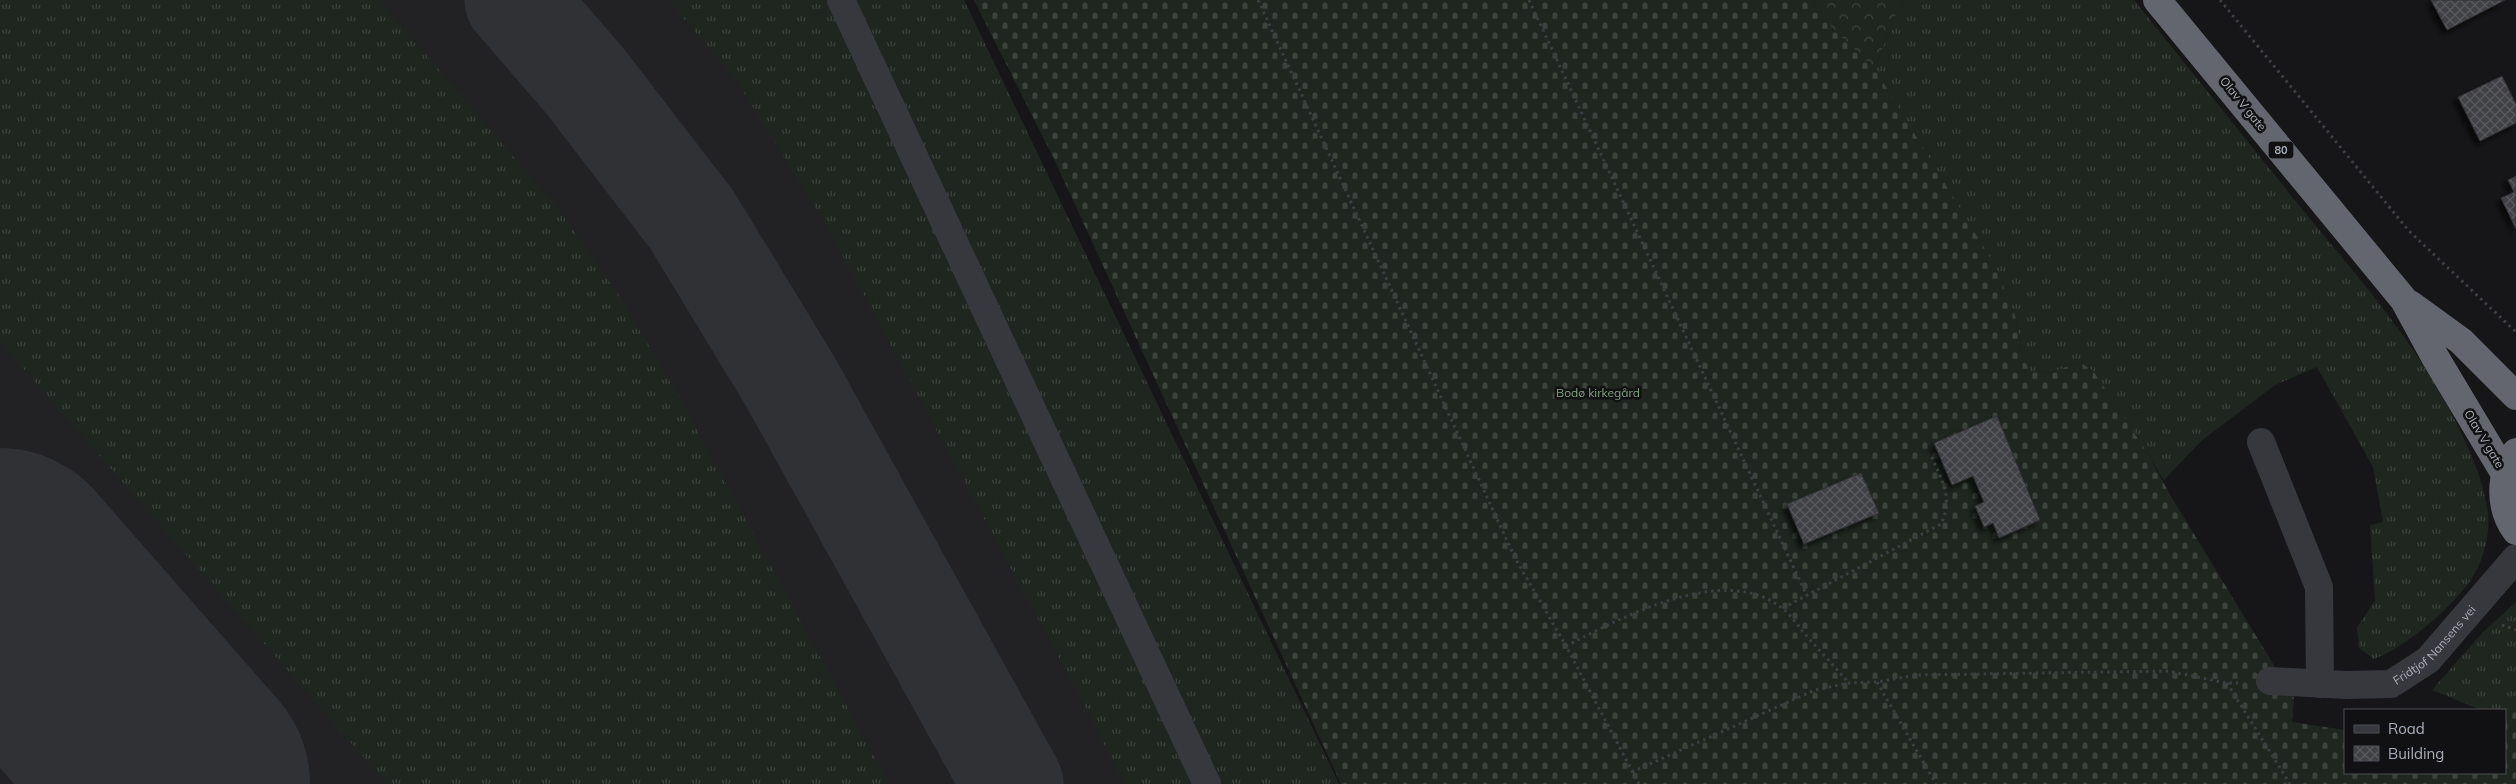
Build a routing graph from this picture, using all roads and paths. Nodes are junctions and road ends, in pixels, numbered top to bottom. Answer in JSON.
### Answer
{"nodes":[{"id":1,"x":840,"y":0,"type":"edge"},
{"id":2,"x":1258,"y":0,"type":"edge"},
{"id":3,"x":1530,"y":0,"type":"edge"},
{"id":4,"x":2157,"y":0,"type":"edge"},
{"id":5,"x":2220,"y":0,"type":"edge"},
{"id":6,"x":2404,"y":300,"type":"junction"},
{"id":7,"x":2516,"y":332,"type":"edge"},
{"id":8,"x":2516,"y":396,"type":"edge"},
{"id":9,"x":2261,"y":442,"type":"dead end"},
{"id":10,"x":1930,"y":454,"type":"dead end"},
{"id":11,"x":2511,"y":463,"type":"edge"},
{"id":12,"x":2516,"y":531,"type":"edge"},
{"id":13,"x":2516,"y":558,"type":"edge"},
{"id":14,"x":1807,"y":596,"type":"junction"},
{"id":15,"x":1783,"y":608,"type":"junction"},
{"id":16,"x":1566,"y":646,"type":"junction"},
{"id":17,"x":2270,"y":681,"type":"joint"},
{"id":18,"x":1877,"y":682,"type":"junction"},
{"id":19,"x":1849,"y":683,"type":"junction"},
{"id":20,"x":2227,"y":684,"type":"junction"},
{"id":21,"x":2320,"y":684,"type":"junction"},
{"id":22,"x":1632,"y":772,"type":"junction"},
{"id":23,"x":1207,"y":784,"type":"edge"},
{"id":24,"x":1639,"y":784,"type":"edge"},
{"id":25,"x":1936,"y":784,"type":"edge"},
{"id":26,"x":2290,"y":784,"type":"edge"}],
"edges":[{"from":1,"to":23,"type":"lane"},
{"from":2,"to":16,"type":"path"},
{"from":3,"to":14,"type":"path"},
{"from":4,"to":6,"type":"highway","name":"Olav V gate","number":"80"},
{"from":5,"to":7,"type":"path"},
{"from":6,"to":8,"type":"highway","name":"Olav V gate","number":"80"},
{"from":6,"to":11,"type":"highway","name":"Olav V gate","number":"80"},
{"from":9,"to":21,"type":"lane"},
{"from":10,"to":14,"type":"path"},
{"from":11,"to":12,"type":"highway","name":"Olav V gate","number":"80"},
{"from":13,"to":21,"type":"lane","name":"Fridtjof Nansens vei"},
{"from":14,"to":15,"type":"path"},
{"from":15,"to":16,"type":"path"},
{"from":15,"to":19,"type":"path"},
{"from":16,"to":22,"type":"path"},
{"from":17,"to":20,"type":"path"},
{"from":17,"to":21,"type":"lane","name":"Fridtjof Nansens vei"},
{"from":18,"to":19,"type":"path"},
{"from":18,"to":20,"type":"path"},
{"from":18,"to":25,"type":"path"},
{"from":19,"to":22,"type":"path"},
{"from":20,"to":26,"type":"path"},
{"from":22,"to":24,"type":"path"}]}
